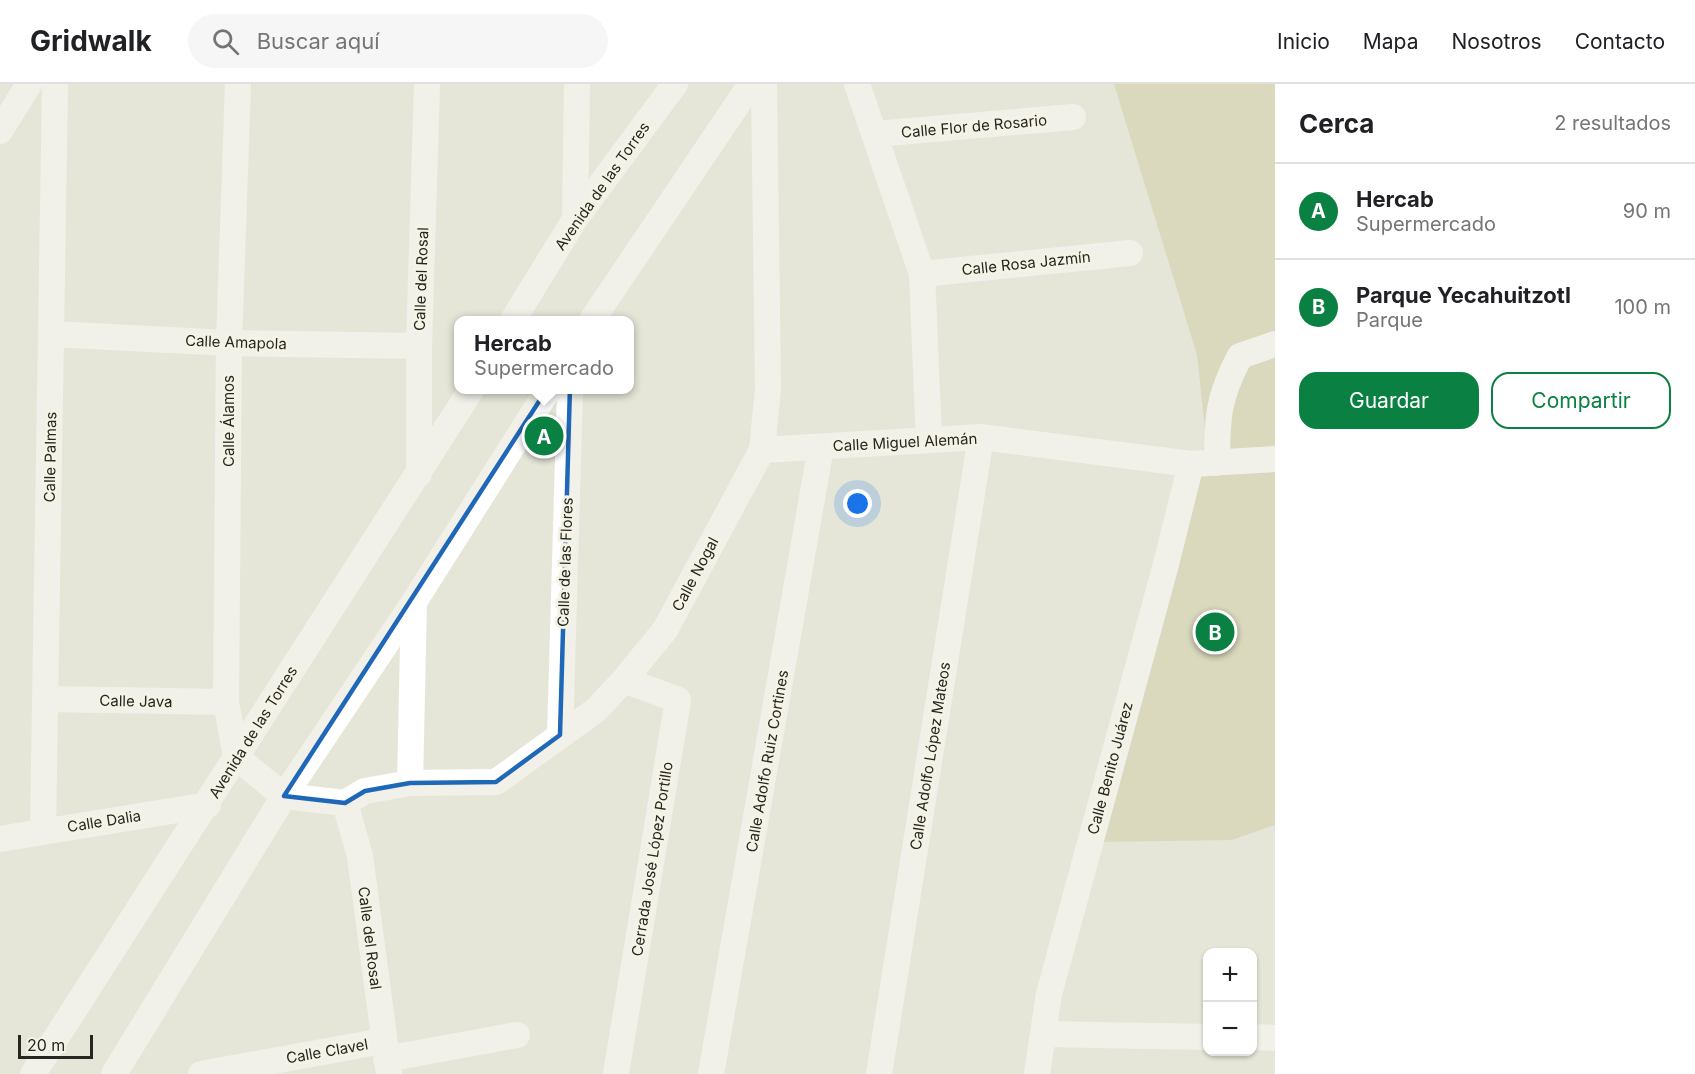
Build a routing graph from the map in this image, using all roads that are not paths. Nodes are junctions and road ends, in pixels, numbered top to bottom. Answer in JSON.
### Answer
{"nodes":[{"id":1,"x":29,"y":84,"type":"edge"},
{"id":2,"x":55,"y":84,"type":"edge"},
{"id":3,"x":238,"y":84,"type":"edge"},
{"id":4,"x":427,"y":84,"type":"edge"},
{"id":5,"x":577,"y":84,"type":"edge"},
{"id":6,"x":675,"y":84,"type":"edge"},
{"id":7,"x":751,"y":84,"type":"edge"},
{"id":8,"x":764,"y":84,"type":"edge"},
{"id":9,"x":857,"y":84,"type":"edge"},
{"id":10,"x":1073,"y":117,"type":"dead end"},
{"id":11,"x":0,"y":131,"type":"edge"},
{"id":12,"x":875,"y":134,"type":"junction"},
{"id":13,"x":575,"y":219,"type":"junction"},
{"id":14,"x":1130,"y":253,"type":"dead end"},
{"id":15,"x":922,"y":274,"type":"junction"},
{"id":16,"x":516,"y":316,"type":"edge"},
{"id":17,"x":595,"y":316,"type":"edge"},
{"id":18,"x":52,"y":334,"type":"junction"},
{"id":19,"x":229,"y":343,"type":"junction"},
{"id":20,"x":1275,"y":344,"type":"edge"},
{"id":21,"x":419,"y":345,"type":"junction"},
{"id":22,"x":469,"y":394,"type":"edge"},
{"id":23,"x":545,"y":394,"type":"edge"},
{"id":24,"x":570,"y":394,"type":"edge"},
{"id":25,"x":981,"y":437,"type":"junction"},
{"id":26,"x":929,"y":440,"type":"junction"},
{"id":27,"x":821,"y":447,"type":"junction"},
{"id":28,"x":762,"y":450,"type":"junction"},
{"id":29,"x":1275,"y":459,"type":"edge"},
{"id":30,"x":1217,"y":463,"type":"junction"},
{"id":31,"x":1191,"y":464,"type":"junction"},
{"id":32,"x":419,"y":474,"type":"junction"},
{"id":33,"x":414,"y":602,"type":"junction"},
{"id":34,"x":624,"y":680,"type":"junction"},
{"id":35,"x":46,"y":699,"type":"junction"},
{"id":36,"x":226,"y":702,"type":"junction"},
{"id":37,"x":560,"y":735,"type":"junction"},
{"id":38,"x":236,"y":757,"type":"junction"},
{"id":39,"x":410,"y":783,"type":"junction"},
{"id":40,"x":284,"y":796,"type":"junction"},
{"id":41,"x":345,"y":803,"type":"junction"},
{"id":42,"x":207,"y":805,"type":"junction"},
{"id":43,"x":43,"y":831,"type":"junction"},
{"id":44,"x":0,"y":839,"type":"edge"},
{"id":45,"x":1043,"y":1034,"type":"junction"},
{"id":46,"x":517,"y":1035,"type":"dead end"},
{"id":47,"x":1203,"y":1037,"type":"edge"},
{"id":48,"x":1257,"y":1037,"type":"edge"},
{"id":49,"x":1275,"y":1038,"type":"edge"},
{"id":50,"x":386,"y":1058,"type":"edge"},
{"id":51,"x":33,"y":1074,"type":"edge"},
{"id":52,"x":114,"y":1074,"type":"edge"},
{"id":53,"x":201,"y":1074,"type":"edge"},
{"id":54,"x":616,"y":1074,"type":"edge"},
{"id":55,"x":711,"y":1074,"type":"edge"},
{"id":56,"x":879,"y":1074,"type":"edge"},
{"id":57,"x":1037,"y":1074,"type":"edge"}],
"edges":[{"from":1,"to":11,"type":"street"},
{"from":2,"to":18,"type":"street","name":"Calle Palmas"},
{"from":3,"to":19,"type":"street","name":"Calle Álamos"},
{"from":4,"to":21,"type":"street","name":"Calle del Rosal"},
{"from":5,"to":13,"type":"street"},
{"from":6,"to":13,"type":"street","name":"Avenida de las Torres"},
{"from":7,"to":17,"type":"street"},
{"from":8,"to":28,"type":"street","name":"Calle Nogal"},
{"from":9,"to":12,"type":"street"},
{"from":10,"to":12,"type":"street","name":"Calle Flor de Rosario"},
{"from":12,"to":15,"type":"street"},
{"from":13,"to":16,"type":"street","name":"Avenida de las Torres"},
{"from":14,"to":15,"type":"street","name":"Calle Rosa Jazmín"},
{"from":15,"to":26,"type":"street"},
{"from":18,"to":19,"type":"street","name":"Calle Amapola"},
{"from":18,"to":35,"type":"street","name":"Calle Palmas"},
{"from":19,"to":21,"type":"street","name":"Calle Amapola"},
{"from":19,"to":36,"type":"street","name":"Calle Álamos"},
{"from":20,"to":30,"type":"street"},
{"from":21,"to":32,"type":"street","name":"Calle del Rosal"},
{"from":22,"to":32,"type":"street","name":"Avenida de las Torres"},
{"from":23,"to":33,"type":"street"},
{"from":24,"to":37,"type":"street","name":"Calle de las Flores"},
{"from":25,"to":26,"type":"street","name":"Calle Miguel Alemán"},
{"from":25,"to":31,"type":"street","name":"Calle Miguel Alemán"},
{"from":25,"to":56,"type":"street","name":"Calle Adolfo López Mateos"},
{"from":26,"to":27,"type":"street","name":"Calle Miguel Alemán"},
{"from":27,"to":28,"type":"street","name":"Calle Miguel Alemán"},
{"from":27,"to":55,"type":"street","name":"Calle Adolfo Ruiz Cortines"},
{"from":28,"to":34,"type":"street","name":"Calle Nogal"},
{"from":29,"to":30,"type":"street","name":"Calle Miguel Alemán"},
{"from":30,"to":31,"type":"street","name":"Calle Miguel Alemán"},
{"from":31,"to":45,"type":"street","name":"Calle Benito Juárez"},
{"from":32,"to":38,"type":"street","name":"Avenida de las Torres"},
{"from":33,"to":39,"type":"street"},
{"from":33,"to":40,"type":"street"},
{"from":34,"to":37,"type":"street","name":"Calle Nogal"},
{"from":34,"to":54,"type":"street","name":"Cerrada José López Portillo"},
{"from":35,"to":36,"type":"street","name":"Calle Java"},
{"from":35,"to":43,"type":"street","name":"Calle Palmas"},
{"from":36,"to":38,"type":"street","name":"Calle Álamos"},
{"from":37,"to":39,"type":"street","name":"Calle Nogal"},
{"from":38,"to":40,"type":"street"},
{"from":38,"to":42,"type":"street","name":"Avenida de las Torres"},
{"from":39,"to":41,"type":"street","name":"Calle Nogal"},
{"from":40,"to":41,"type":"street"},
{"from":40,"to":52,"type":"street"},
{"from":41,"to":50,"type":"street","name":"Calle del Rosal"},
{"from":42,"to":43,"type":"street","name":"Calle Dalia"},
{"from":42,"to":51,"type":"street","name":"Avenida de las Torres"},
{"from":43,"to":44,"type":"street","name":"Calle Dalia"},
{"from":45,"to":47,"type":"street"},
{"from":45,"to":57,"type":"street","name":"Calle Benito Juárez"},
{"from":46,"to":50,"type":"street","name":"Calle Clavel"},
{"from":48,"to":49,"type":"street"},
{"from":50,"to":53,"type":"street","name":"Calle Clavel"}]}
